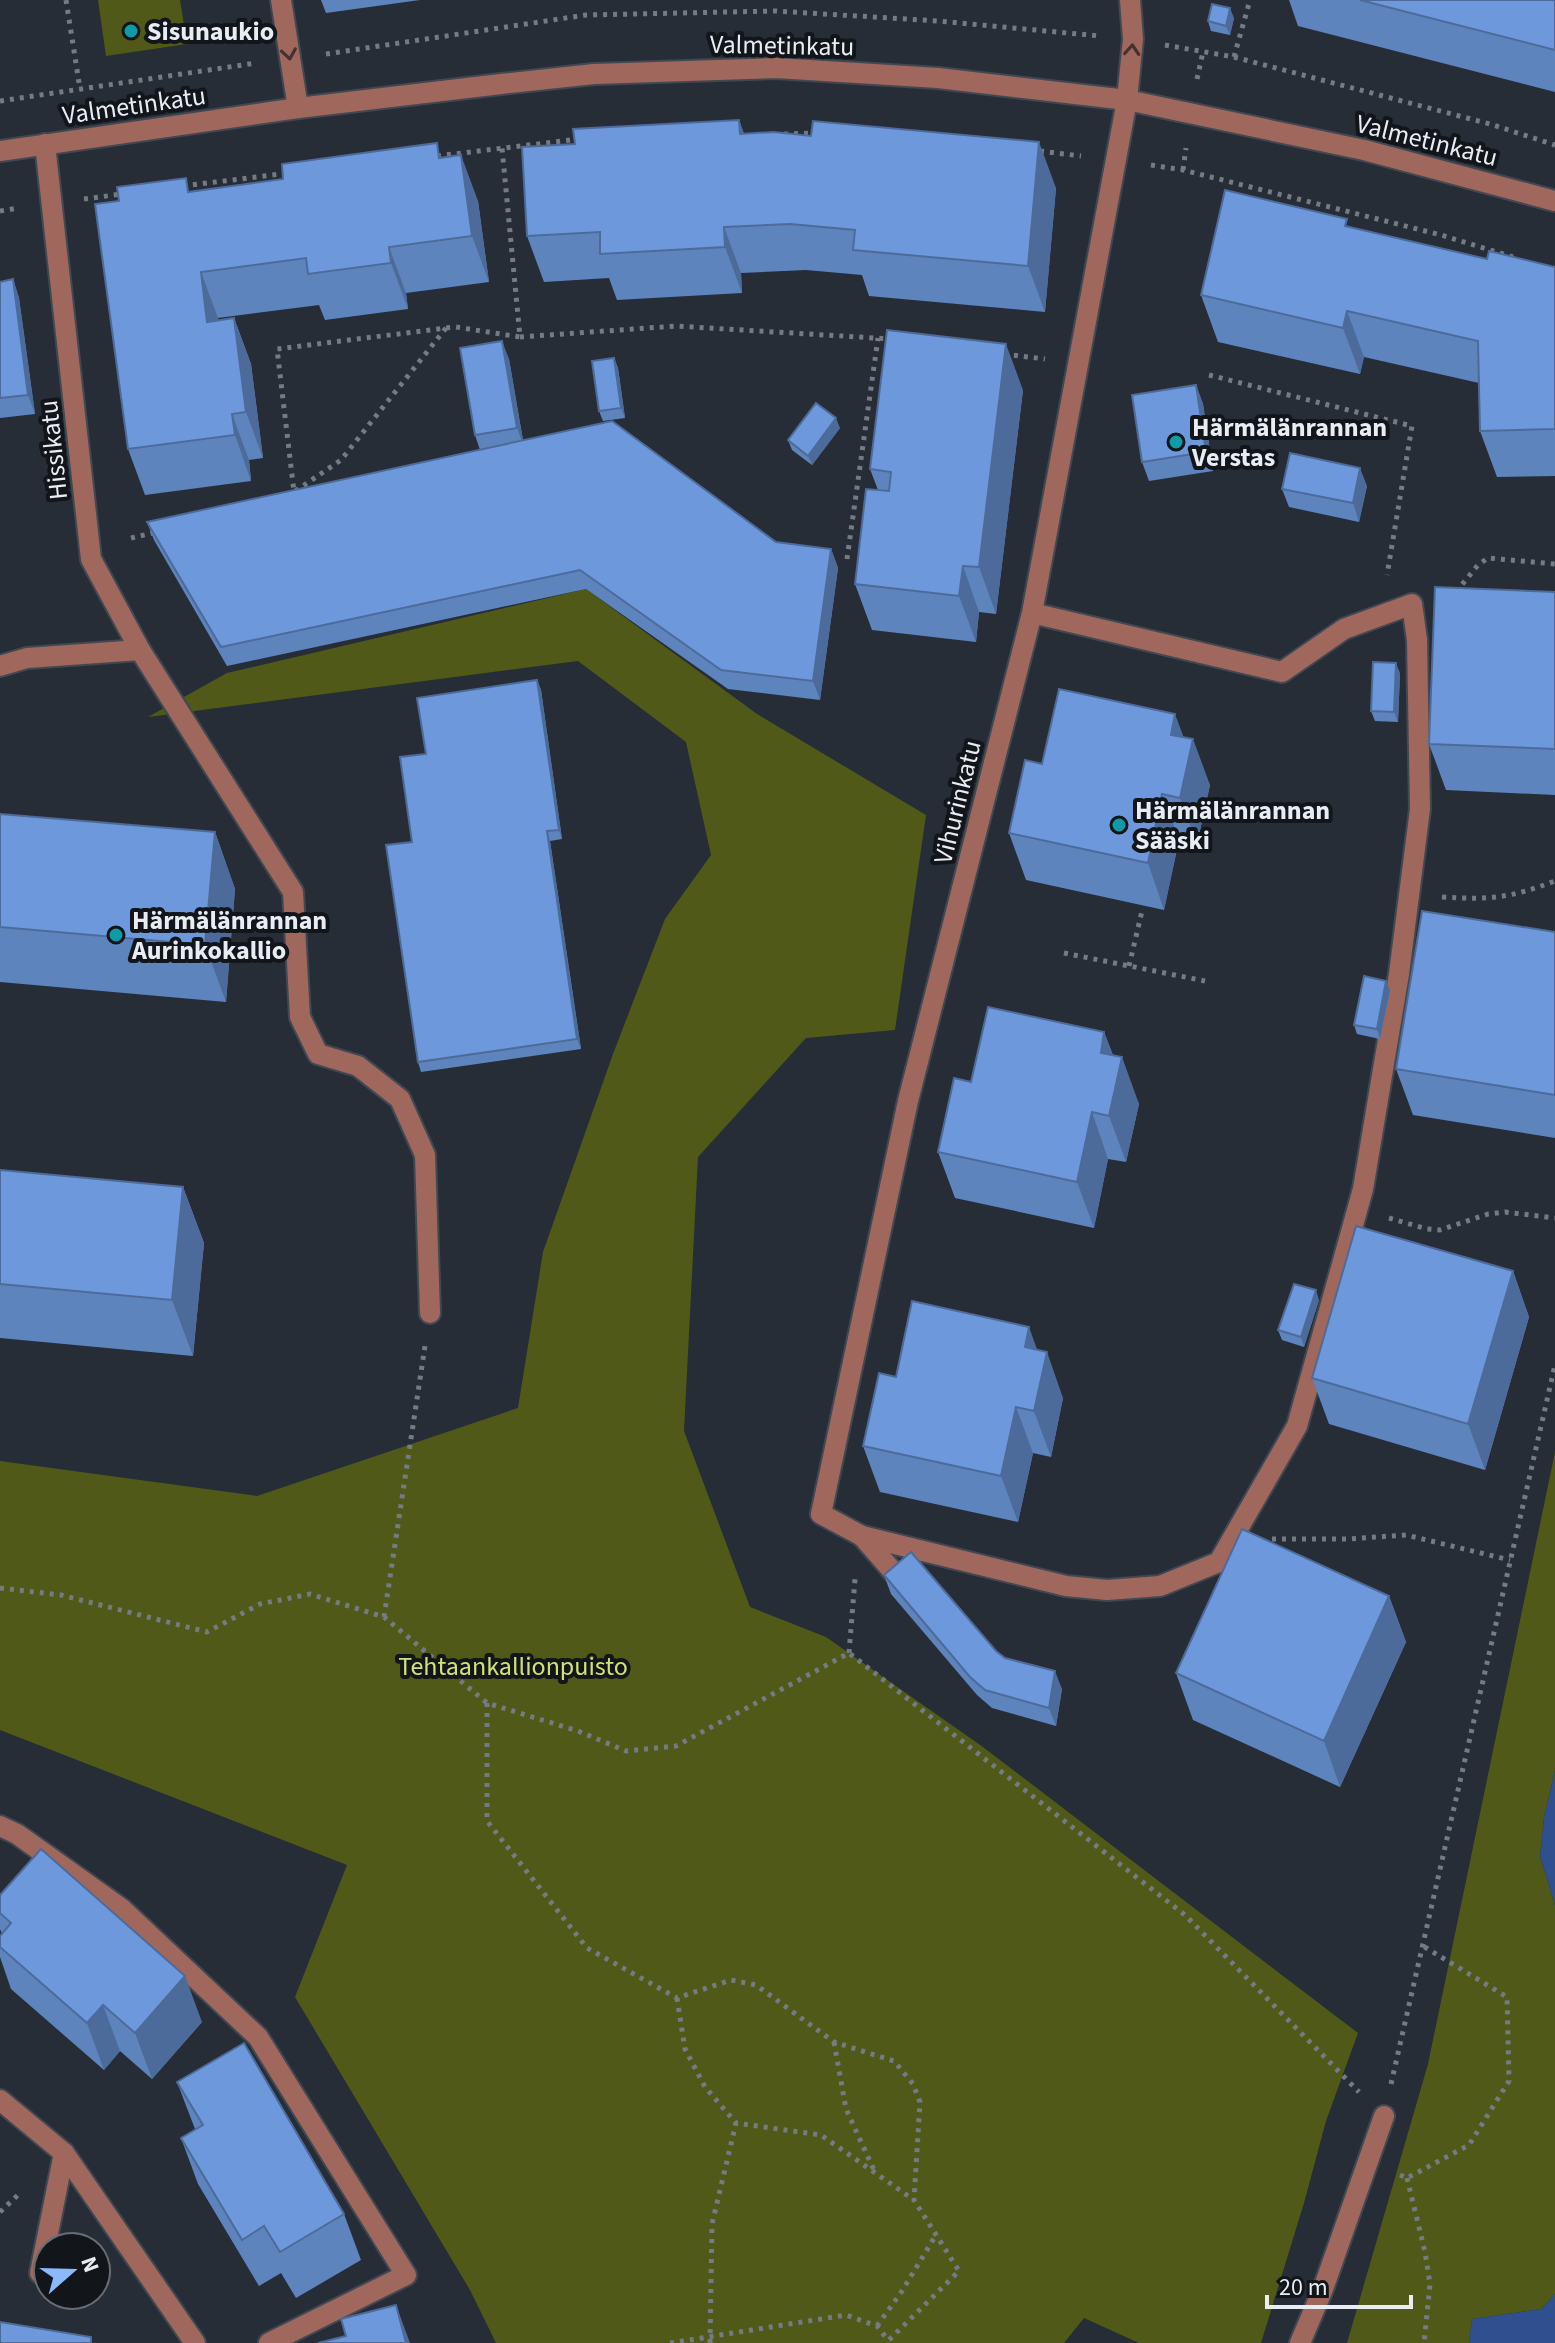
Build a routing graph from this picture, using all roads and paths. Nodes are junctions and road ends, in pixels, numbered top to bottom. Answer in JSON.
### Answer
{"nodes":[{"id":1,"x":66,"y":0,"type":"edge"},
{"id":2,"x":281,"y":0,"type":"edge"},
{"id":3,"x":1130,"y":0,"type":"edge"},
{"id":4,"x":1250,"y":0,"type":"edge"},
{"id":5,"x":1234,"y":57,"type":"dead end"},
{"id":6,"x":80,"y":89,"type":"dead end"},
{"id":7,"x":1127,"y":100,"type":"junction"},
{"id":8,"x":298,"y":108,"type":"junction"},
{"id":9,"x":771,"y":134,"type":"edge"},
{"id":10,"x":832,"y":134,"type":"edge"},
{"id":11,"x":589,"y":138,"type":"edge"},
{"id":12,"x":45,"y":144,"type":"junction"},
{"id":13,"x":502,"y":148,"type":"junction"},
{"id":14,"x":1028,"y":150,"type":"edge"},
{"id":15,"x":0,"y":151,"type":"edge"},
{"id":16,"x":425,"y":157,"type":"edge"},
{"id":17,"x":1116,"y":161,"type":"junction"},
{"id":18,"x":301,"y":172,"type":"edge"},
{"id":19,"x":177,"y":187,"type":"edge"},
{"id":20,"x":130,"y":193,"type":"edge"},
{"id":21,"x":1555,"y":201,"type":"edge"},
{"id":22,"x":53,"y":202,"type":"junction"},
{"id":23,"x":0,"y":211,"type":"edge"},
{"id":24,"x":1526,"y":261,"type":"edge"},
{"id":25,"x":446,"y":328,"type":"junction"},
{"id":26,"x":520,"y":337,"type":"junction"},
{"id":27,"x":878,"y":338,"type":"junction"},
{"id":28,"x":893,"y":340,"type":"edge"},
{"id":29,"x":1001,"y":354,"type":"edge"},
{"id":30,"x":1047,"y":360,"type":"dead end"},
{"id":31,"x":1209,"y":375,"type":"dead end"},
{"id":32,"x":294,"y":492,"type":"junction"},
{"id":33,"x":281,"y":500,"type":"edge"},
{"id":34,"x":162,"y":531,"type":"edge"},
{"id":35,"x":131,"y":538,"type":"dead end"},
{"id":36,"x":847,"y":559,"type":"dead end"},
{"id":37,"x":1555,"y":564,"type":"edge"},
{"id":38,"x":1032,"y":613,"type":"junction"},
{"id":39,"x":1414,"y":615,"type":"junction"},
{"id":40,"x":1381,"y":616,"type":"junction"},
{"id":41,"x":140,"y":650,"type":"junction"},
{"id":42,"x":0,"y":666,"type":"edge"},
{"id":43,"x":1555,"y":881,"type":"edge"},
{"id":44,"x":1409,"y":893,"type":"junction"},
{"id":45,"x":1142,"y":911,"type":"edge"},
{"id":46,"x":1064,"y":953,"type":"dead end"},
{"id":47,"x":1129,"y":966,"type":"junction"},
{"id":48,"x":1205,"y":981,"type":"dead end"},
{"id":49,"x":1359,"y":1205,"type":"junction"},
{"id":50,"x":1555,"y":1218,"type":"edge"},
{"id":51,"x":430,"y":1313,"type":"joint"},
{"id":52,"x":1555,"y":1365,"type":"edge"},
{"id":53,"x":1235,"y":1535,"type":"junction"},
{"id":54,"x":862,"y":1536,"type":"junction"},
{"id":55,"x":1511,"y":1560,"type":"junction"},
{"id":56,"x":903,"y":1583,"type":"edge"},
{"id":57,"x":0,"y":1588,"type":"edge"},
{"id":58,"x":384,"y":1617,"type":"junction"},
{"id":59,"x":849,"y":1653,"type":"junction"},
{"id":60,"x":487,"y":1703,"type":"junction"},
{"id":61,"x":0,"y":1826,"type":"edge"},
{"id":62,"x":1423,"y":1946,"type":"junction"},
{"id":63,"x":677,"y":1998,"type":"junction"},
{"id":64,"x":834,"y":2042,"type":"junction"},
{"id":65,"x":0,"y":2100,"type":"edge"},
{"id":66,"x":1385,"y":2110,"type":"junction"},
{"id":67,"x":736,"y":2123,"type":"junction"},
{"id":68,"x":64,"y":2153,"type":"junction"},
{"id":69,"x":874,"y":2171,"type":"junction"},
{"id":70,"x":914,"y":2200,"type":"junction"},
{"id":71,"x":48,"y":2231,"type":"edge"},
{"id":72,"x":936,"y":2235,"type":"junction"},
{"id":73,"x":877,"y":2326,"type":"junction"},
{"id":74,"x":710,"y":2339,"type":"edge"},
{"id":75,"x":887,"y":2342,"type":"edge"},
{"id":76,"x":195,"y":2343,"type":"edge"},
{"id":77,"x":269,"y":2343,"type":"edge"},
{"id":78,"x":670,"y":2343,"type":"edge"},
{"id":79,"x":1300,"y":2343,"type":"edge"},
{"id":80,"x":1424,"y":2343,"type":"edge"}],
"edges":[{"from":1,"to":6,"type":"path"},
{"from":2,"to":8,"type":"street","one_way":true},
{"from":7,"to":3,"type":"street","name":"Vihurinkatu","one_way":true},
{"from":4,"to":5,"type":"path"},
{"from":7,"to":8,"type":"street","name":"Valmetinkatu"},
{"from":7,"to":17,"type":"street","name":"Vihurinkatu"},
{"from":7,"to":21,"type":"street","name":"Valmetinkatu"},
{"from":8,"to":12,"type":"street","name":"Valmetinkatu"},
{"from":9,"to":10,"type":"path"},
{"from":11,"to":13,"type":"path"},
{"from":12,"to":15,"type":"street","name":"Valmetinkatu"},
{"from":12,"to":22,"type":"street","name":"Hissikatu"},
{"from":13,"to":16,"type":"path"},
{"from":13,"to":26,"type":"path"},
{"from":14,"to":17,"type":"path"},
{"from":17,"to":24,"type":"path"},
{"from":17,"to":38,"type":"street","name":"Vihurinkatu"},
{"from":18,"to":19,"type":"path"},
{"from":20,"to":22,"type":"path"},
{"from":22,"to":23,"type":"path"},
{"from":22,"to":41,"type":"street","name":"Hissikatu"},
{"from":25,"to":26,"type":"path"},
{"from":25,"to":32,"type":"path"},
{"from":25,"to":32,"type":"path"},
{"from":26,"to":27,"type":"path"},
{"from":27,"to":28,"type":"path"},
{"from":27,"to":36,"type":"path"},
{"from":29,"to":30,"type":"path"},
{"from":31,"to":40,"type":"path"},
{"from":32,"to":33,"type":"path"},
{"from":34,"to":35,"type":"path"},
{"from":37,"to":39,"type":"path"},
{"from":38,"to":40,"type":"street"},
{"from":38,"to":54,"type":"street","name":"Vihurinkatu"},
{"from":39,"to":40,"type":"street"},
{"from":39,"to":44,"type":"street"},
{"from":41,"to":42,"type":"street"},
{"from":41,"to":51,"type":"street","name":"Hissikatu"},
{"from":43,"to":44,"type":"path"},
{"from":44,"to":49,"type":"street"},
{"from":45,"to":47,"type":"path"},
{"from":46,"to":47,"type":"path"},
{"from":47,"to":48,"type":"path"},
{"from":49,"to":50,"type":"path"},
{"from":49,"to":53,"type":"street"},
{"from":51,"to":58,"type":"path"},
{"from":52,"to":55,"type":"path"},
{"from":53,"to":54,"type":"street"},
{"from":53,"to":55,"type":"path"},
{"from":54,"to":56,"type":"street"},
{"from":54,"to":59,"type":"path"},
{"from":55,"to":62,"type":"path"},
{"from":57,"to":58,"type":"path"},
{"from":58,"to":60,"type":"path"},
{"from":59,"to":60,"type":"path"},
{"from":59,"to":66,"type":"path"},
{"from":60,"to":63,"type":"path"},
{"from":61,"to":77,"type":"street"},
{"from":62,"to":66,"type":"path"},
{"from":62,"to":80,"type":"path"},
{"from":63,"to":64,"type":"path"},
{"from":63,"to":67,"type":"path"},
{"from":64,"to":69,"type":"path"},
{"from":64,"to":70,"type":"path"},
{"from":65,"to":68,"type":"street"},
{"from":66,"to":79,"type":"street"},
{"from":67,"to":69,"type":"path"},
{"from":67,"to":74,"type":"path"},
{"from":68,"to":71,"type":"street"},
{"from":68,"to":76,"type":"street"},
{"from":69,"to":70,"type":"path"},
{"from":70,"to":72,"type":"path"},
{"from":72,"to":73,"type":"path"},
{"from":72,"to":75,"type":"path"},
{"from":73,"to":74,"type":"path"},
{"from":73,"to":75,"type":"path"},
{"from":74,"to":78,"type":"path"}]}
